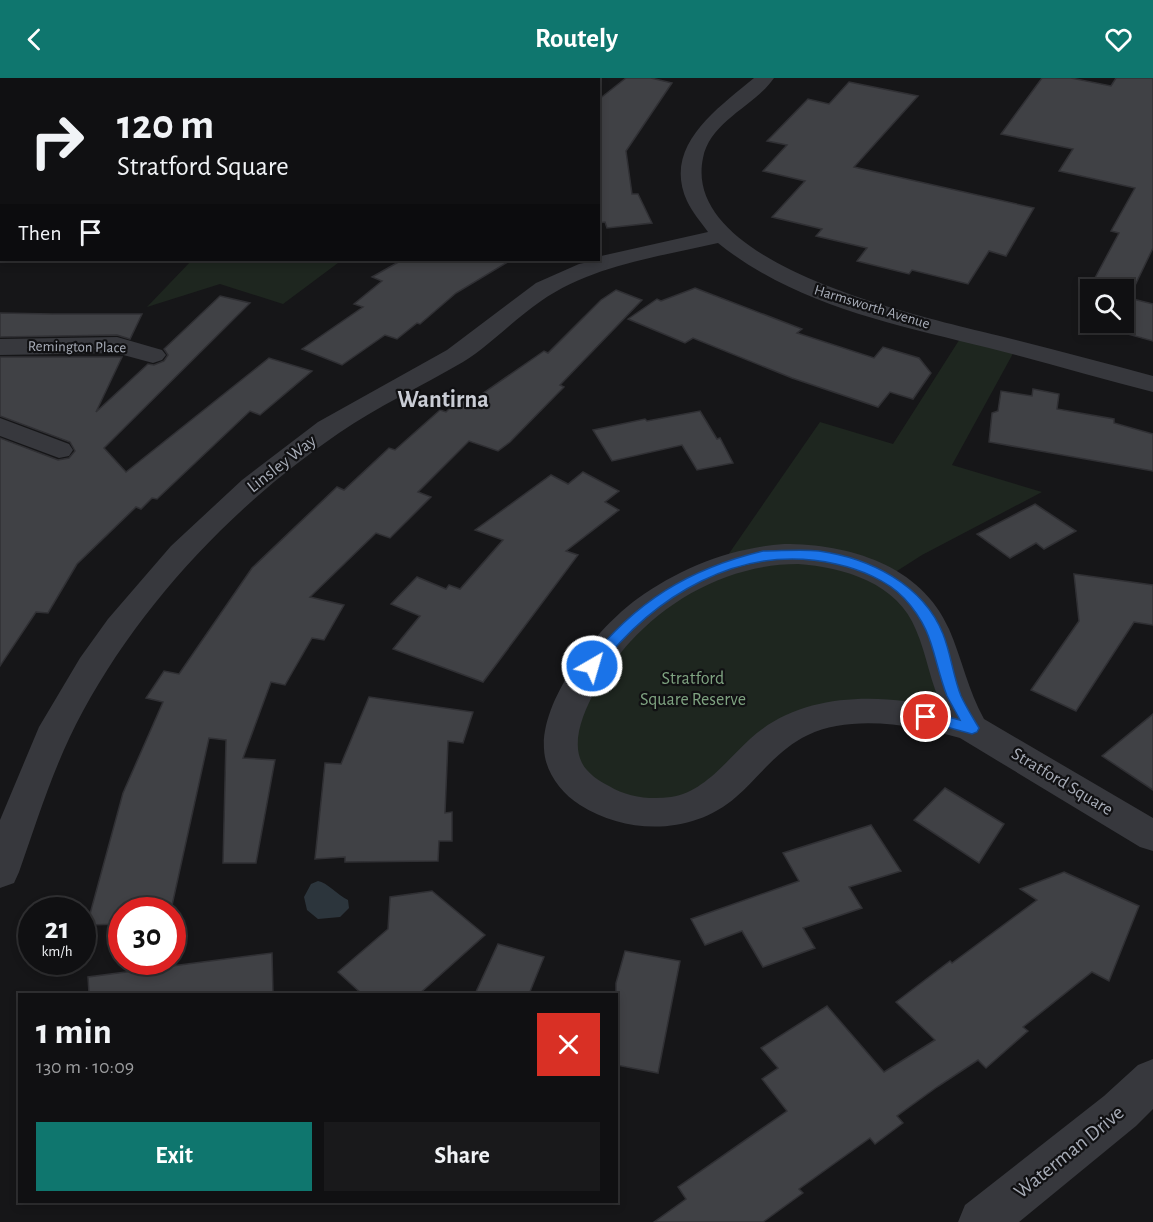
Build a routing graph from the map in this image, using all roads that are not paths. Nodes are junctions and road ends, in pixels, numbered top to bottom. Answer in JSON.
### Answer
{"nodes":[{"id":1,"x":765,"y":78,"type":"edge"},
{"id":2,"x":724,"y":235,"type":"junction"},
{"id":3,"x":0,"y":347,"type":"edge"},
{"id":4,"x":153,"y":355,"type":"dead end"},
{"id":5,"x":1153,"y":384,"type":"edge"},
{"id":6,"x":0,"y":426,"type":"edge"},
{"id":7,"x":59,"y":450,"type":"dead end"},
{"id":8,"x":972,"y":728,"type":"junction"},
{"id":9,"x":1153,"y":836,"type":"edge"},
{"id":10,"x":0,"y":872,"type":"edge"},
{"id":11,"x":1153,"y":1079,"type":"edge"},
{"id":12,"x":982,"y":1222,"type":"edge"}],
"edges":[{"from":1,"to":2,"type":"street","name":"Harmsworth Avenue"},
{"from":2,"to":5,"type":"street","name":"Harmsworth Avenue"},
{"from":2,"to":10,"type":"street","name":"Linsley Way"},
{"from":3,"to":4,"type":"street","name":"Remington Place"},
{"from":6,"to":7,"type":"street"},
{"from":8,"to":8,"type":"street","name":"Stratford Square"},
{"from":8,"to":9,"type":"street","name":"Stratford Square"},
{"from":11,"to":12,"type":"street","name":"Waterman Drive"}]}
